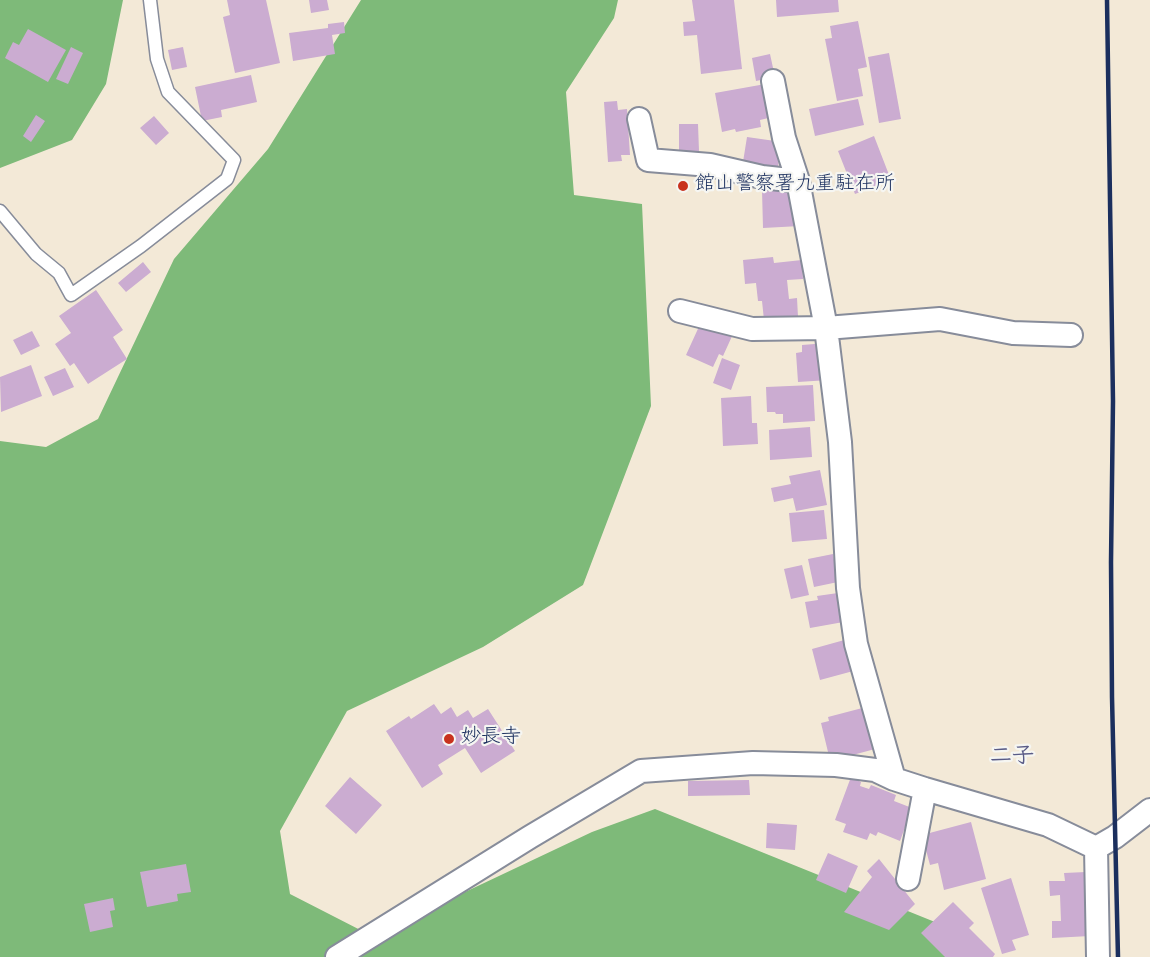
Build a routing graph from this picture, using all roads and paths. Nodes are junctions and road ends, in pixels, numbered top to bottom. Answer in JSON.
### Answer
{"nodes":[{"id":1,"x":150,"y":0,"type":"edge"},
{"id":2,"x":773,"y":81,"type":"dead end"},
{"id":3,"x":639,"y":118,"type":"dead end"},
{"id":4,"x":798,"y":181,"type":"junction"},
{"id":5,"x":0,"y":211,"type":"edge"},
{"id":6,"x":680,"y":311,"type":"dead end"},
{"id":7,"x":826,"y":328,"type":"junction"},
{"id":8,"x":1071,"y":334,"type":"dead end"},
{"id":9,"x":894,"y":779,"type":"junction"},
{"id":10,"x":925,"y":789,"type":"junction"},
{"id":11,"x":1150,"y":810,"type":"edge"},
{"id":12,"x":1096,"y":848,"type":"junction"},
{"id":13,"x":908,"y":879,"type":"dead end"},
{"id":14,"x":338,"y":957,"type":"edge"},
{"id":15,"x":1098,"y":957,"type":"edge"}],
"edges":[{"from":1,"to":5,"type":"lane"},
{"from":2,"to":4,"type":"street"},
{"from":3,"to":4,"type":"street"},
{"from":4,"to":7,"type":"street"},
{"from":6,"to":7,"type":"street"},
{"from":7,"to":8,"type":"street"},
{"from":7,"to":9,"type":"street"},
{"from":9,"to":10,"type":"street"},
{"from":9,"to":14,"type":"street"},
{"from":10,"to":12,"type":"street"},
{"from":10,"to":13,"type":"street"},
{"from":11,"to":12,"type":"street"},
{"from":12,"to":15,"type":"street"}]}
